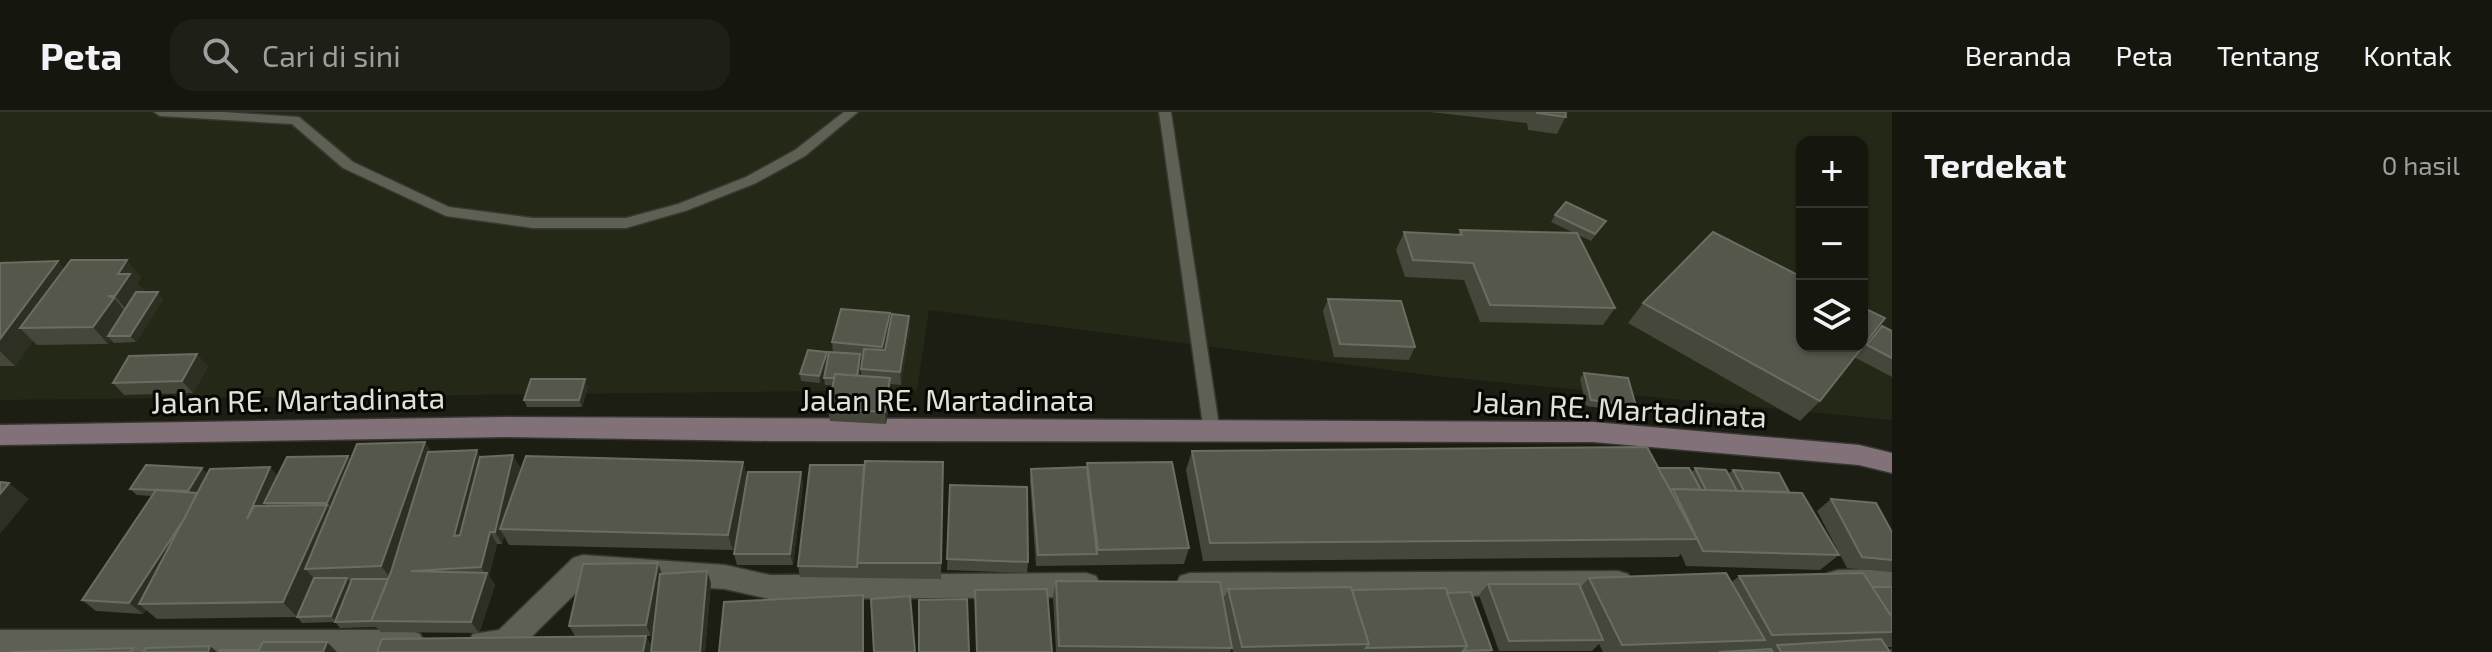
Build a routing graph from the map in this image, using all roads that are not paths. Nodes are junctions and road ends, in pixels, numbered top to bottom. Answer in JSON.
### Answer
{"nodes":[{"id":1,"x":160,"y":112,"type":"edge"},
{"id":2,"x":852,"y":112,"type":"edge"},
{"id":3,"x":1165,"y":112,"type":"edge"},
{"id":4,"x":1212,"y":432,"type":"junction"},
{"id":5,"x":0,"y":435,"type":"edge"},
{"id":6,"x":1892,"y":463,"type":"edge"},
{"id":7,"x":1892,"y":581,"type":"edge"},
{"id":8,"x":1813,"y":582,"type":"edge"},
{"id":9,"x":1639,"y":583,"type":"edge"},
{"id":10,"x":1118,"y":585,"type":"edge"},
{"id":11,"x":1165,"y":585,"type":"edge"},
{"id":12,"x":0,"y":643,"type":"edge"}],
"edges":[{"from":1,"to":2,"type":"lane"},
{"from":3,"to":4,"type":"lane"},
{"from":4,"to":5,"type":"main road","name":"Jalan RE. Martadinata"},
{"from":4,"to":6,"type":"main road","name":"Jalan RE. Martadinata"},
{"from":7,"to":8,"type":"street"},
{"from":9,"to":11,"type":"street"},
{"from":10,"to":12,"type":"street"}]}
